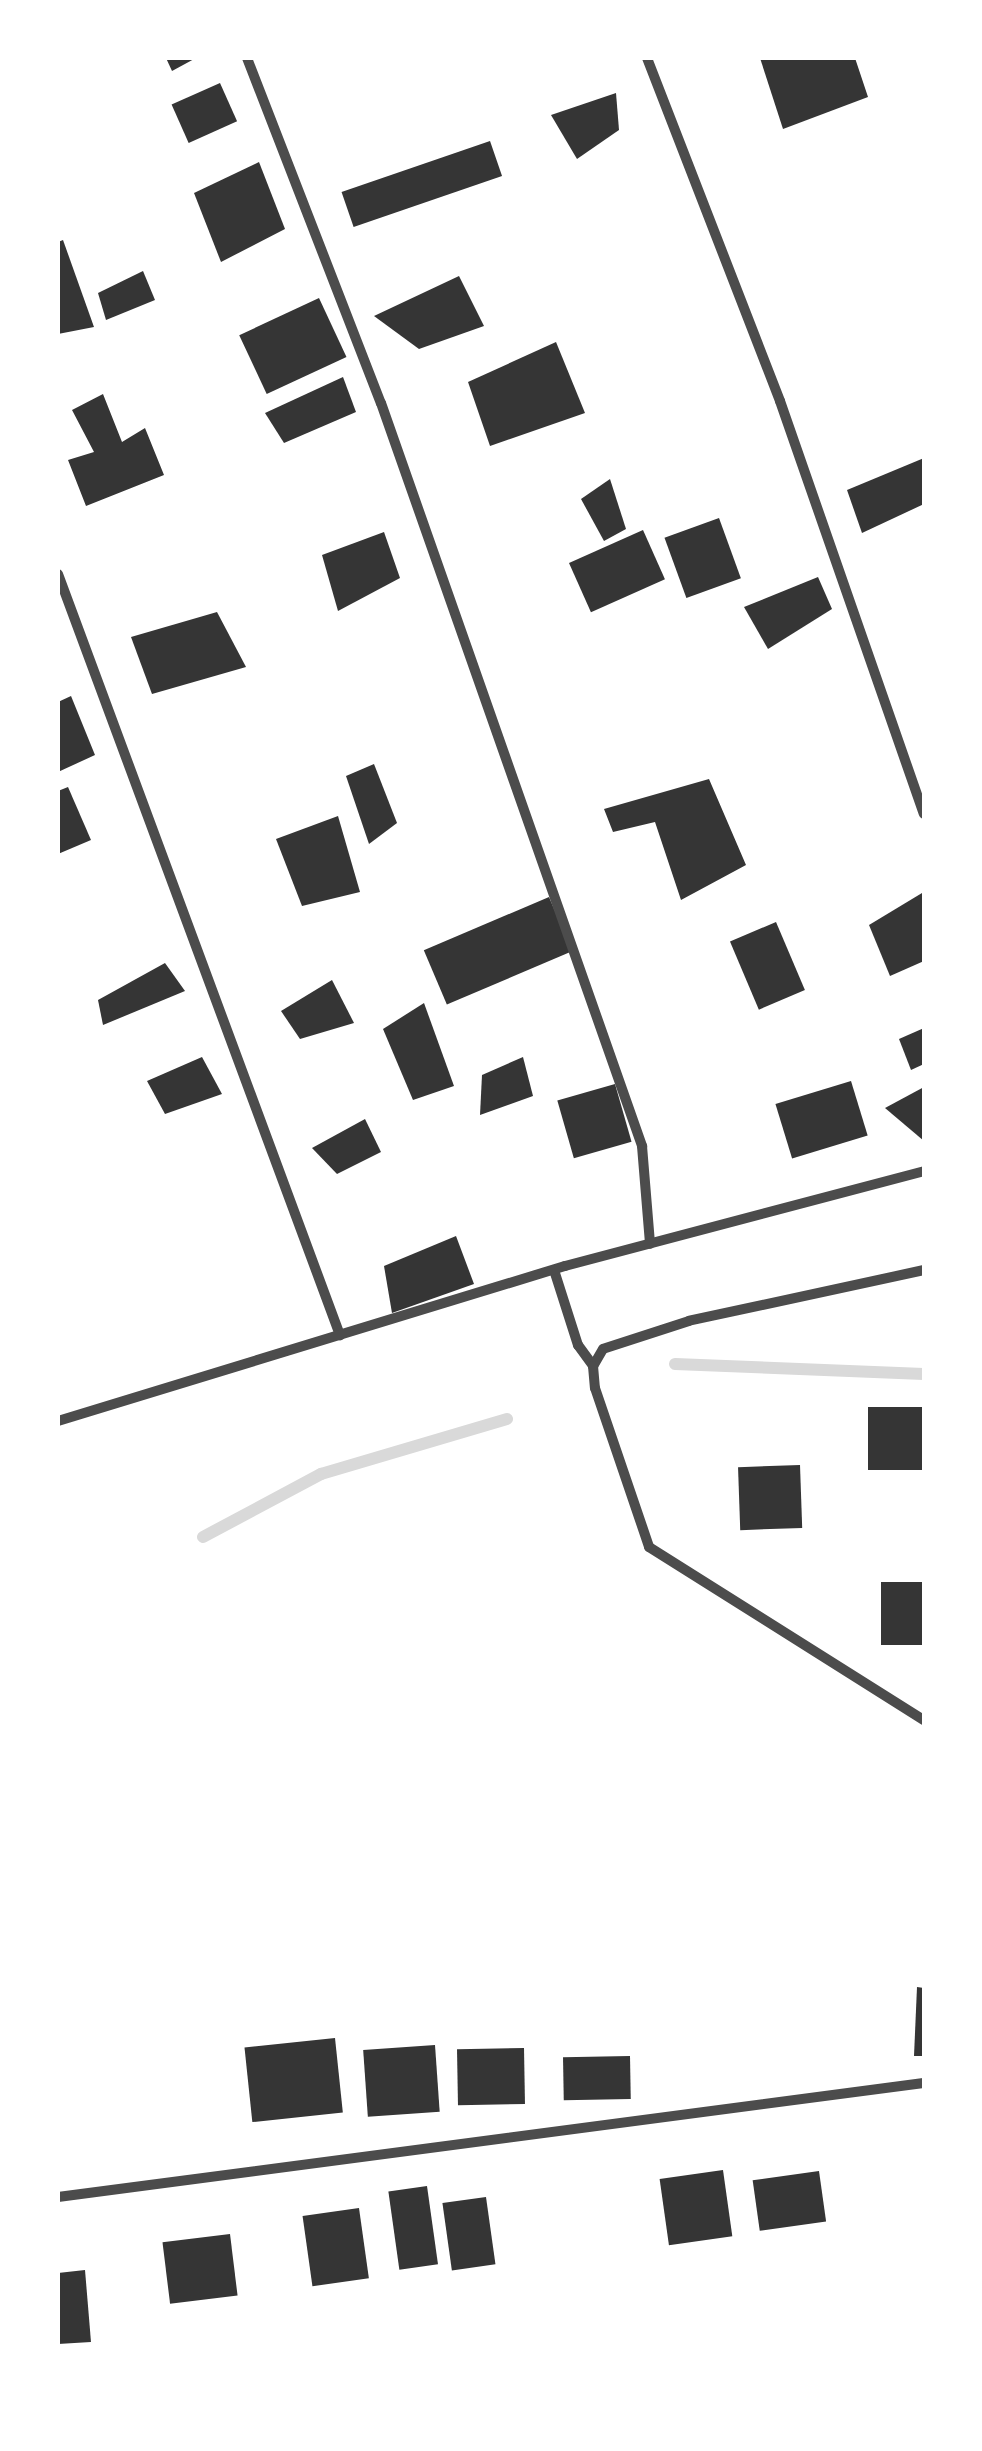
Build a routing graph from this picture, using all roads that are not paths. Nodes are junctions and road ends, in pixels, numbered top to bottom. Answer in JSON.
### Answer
{"nodes":[{"id":1,"x":247,"y":58,"type":"edge"},
{"id":2,"x":648,"y":58,"type":"edge"},
{"id":3,"x":58,"y":574,"type":"edge"},
{"id":4,"x":924,"y":814,"type":"edge"},
{"id":5,"x":924,"y":1172,"type":"edge"},
{"id":6,"x":650,"y":1244,"type":"junction"},
{"id":7,"x":554,"y":1270,"type":"junction"},
{"id":8,"x":924,"y":1270,"type":"edge"},
{"id":9,"x":340,"y":1335,"type":"junction"},
{"id":10,"x":593,"y":1366,"type":"junction"},
{"id":11,"x":58,"y":1421,"type":"edge"},
{"id":12,"x":924,"y":1720,"type":"edge"},
{"id":13,"x":924,"y":2083,"type":"edge"},
{"id":14,"x":58,"y":2197,"type":"edge"}],
"edges":[{"from":1,"to":6,"type":"street"},
{"from":2,"to":4,"type":"street"},
{"from":3,"to":9,"type":"street"},
{"from":5,"to":6,"type":"street"},
{"from":6,"to":7,"type":"street"},
{"from":7,"to":9,"type":"street"},
{"from":7,"to":10,"type":"street"},
{"from":8,"to":10,"type":"street"},
{"from":9,"to":11,"type":"street"},
{"from":10,"to":12,"type":"street"},
{"from":13,"to":14,"type":"street"}]}
